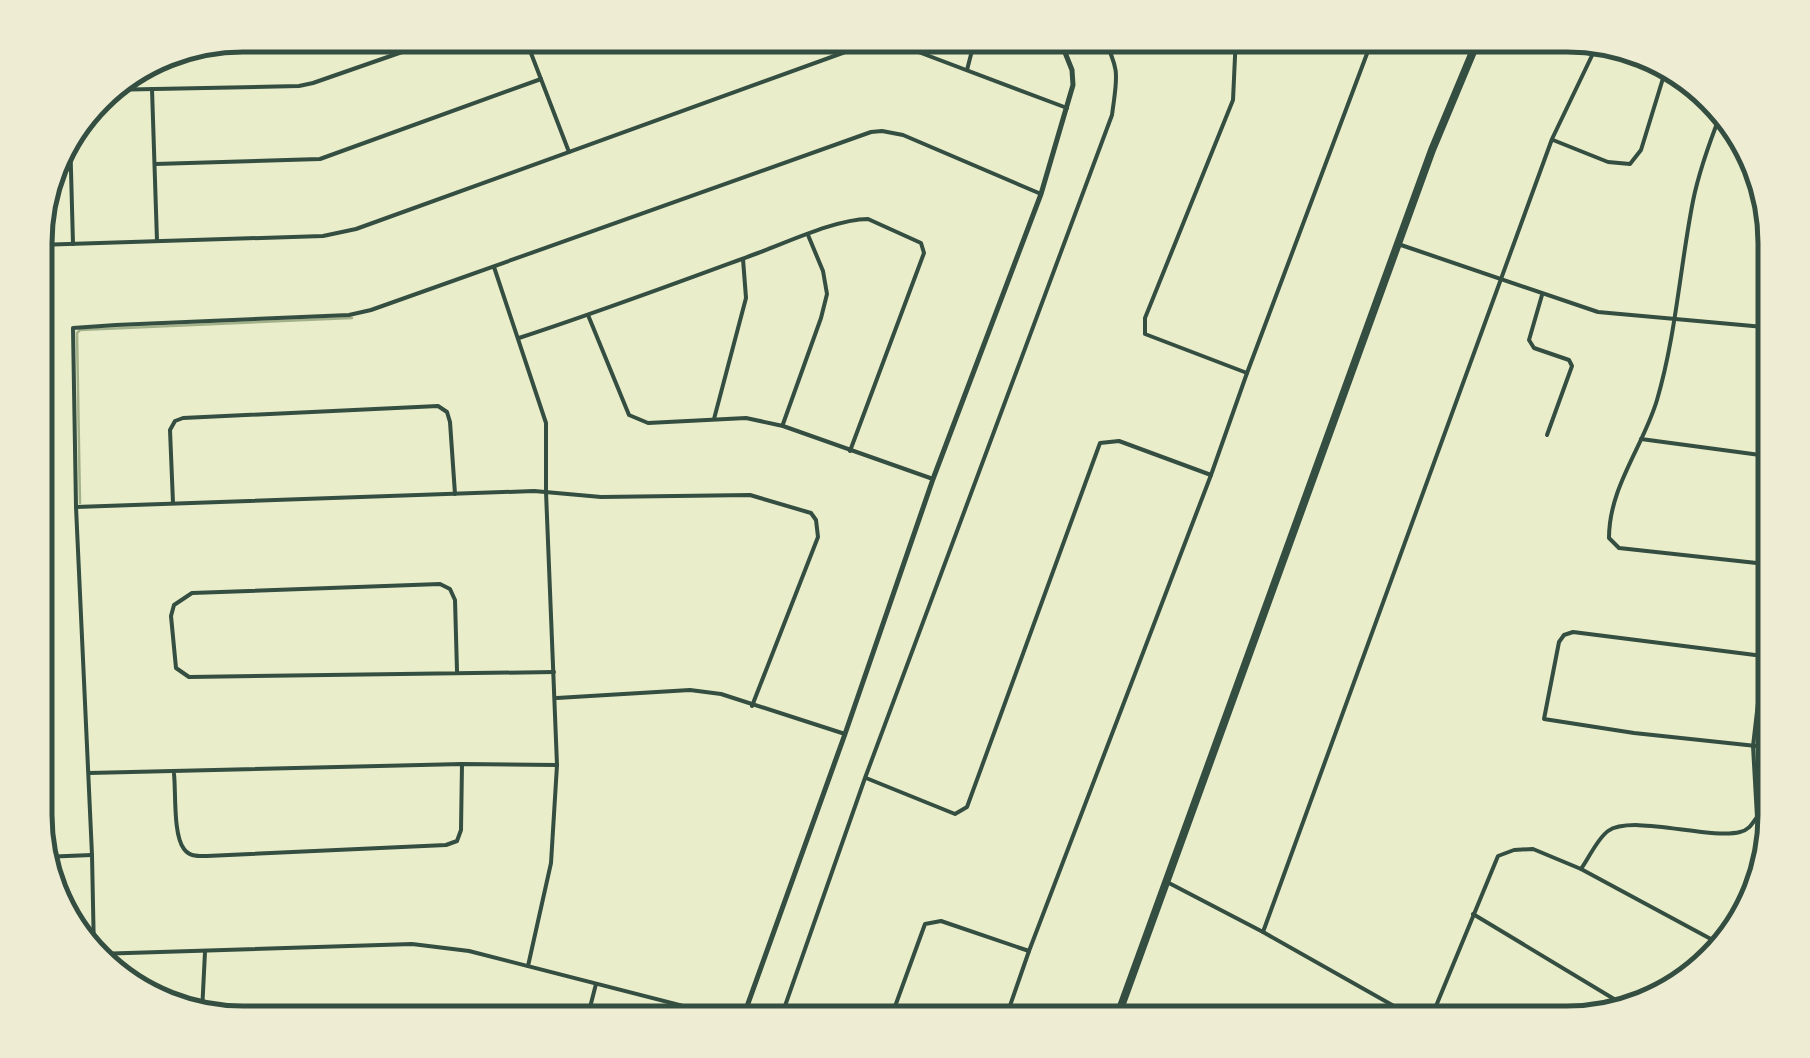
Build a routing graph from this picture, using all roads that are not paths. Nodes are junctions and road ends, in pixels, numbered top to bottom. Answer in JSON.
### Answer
{"nodes":[{"id":1,"x":920,"y":52,"type":"edge"},
{"id":2,"x":972,"y":52,"type":"edge"},
{"id":3,"x":1065,"y":52,"type":"edge"},
{"id":4,"x":1111,"y":52,"type":"edge"},
{"id":5,"x":1235,"y":52,"type":"edge"},
{"id":6,"x":1368,"y":52,"type":"edge"},
{"id":7,"x":1472,"y":52,"type":"edge"},
{"id":8,"x":401,"y":53,"type":"edge"},
{"id":9,"x":531,"y":53,"type":"edge"},
{"id":10,"x":844,"y":53,"type":"edge"},
{"id":11,"x":1593,"y":54,"type":"edge"},
{"id":12,"x":967,"y":70,"type":"junction"},
{"id":13,"x":541,"y":79,"type":"junction"},
{"id":14,"x":1663,"y":79,"type":"edge"},
{"id":15,"x":132,"y":89,"type":"edge"},
{"id":16,"x":152,"y":89,"type":"junction"},
{"id":17,"x":1068,"y":108,"type":"junction"},
{"id":18,"x":1717,"y":126,"type":"edge"},
{"id":19,"x":1552,"y":140,"type":"junction"},
{"id":20,"x":569,"y":152,"type":"junction"},
{"id":21,"x":155,"y":164,"type":"junction"},
{"id":22,"x":70,"y":167,"type":"edge"},
{"id":23,"x":1041,"y":194,"type":"junction"},
{"id":24,"x":808,"y":234,"type":"junction"},
{"id":25,"x":157,"y":241,"type":"junction"},
{"id":26,"x":1398,"y":243,"type":"junction"},
{"id":27,"x":73,"y":244,"type":"junction"},
{"id":28,"x":52,"y":245,"type":"edge"},
{"id":29,"x":743,"y":259,"type":"junction"},
{"id":30,"x":494,"y":266,"type":"junction"},
{"id":31,"x":1502,"y":281,"type":"junction"},
{"id":32,"x":1542,"y":294,"type":"junction"},
{"id":33,"x":588,"y":316,"type":"junction"},
{"id":34,"x":1675,"y":318,"type":"junction"},
{"id":35,"x":1757,"y":326,"type":"edge"},
{"id":36,"x":518,"y":338,"type":"junction"},
{"id":37,"x":1247,"y":372,"type":"junction"},
{"id":38,"x":714,"y":419,"type":"junction"},
{"id":39,"x":783,"y":426,"type":"junction"},
{"id":40,"x":1547,"y":435,"type":"dead end"},
{"id":41,"x":1640,"y":439,"type":"junction"},
{"id":42,"x":850,"y":451,"type":"junction"},
{"id":43,"x":1757,"y":456,"type":"edge"},
{"id":44,"x":1211,"y":474,"type":"junction"},
{"id":45,"x":933,"y":480,"type":"junction"},
{"id":46,"x":546,"y":492,"type":"junction"},
{"id":47,"x":455,"y":494,"type":"junction"},
{"id":48,"x":173,"y":505,"type":"junction"},
{"id":49,"x":76,"y":506,"type":"junction"},
{"id":50,"x":1757,"y":563,"type":"edge"},
{"id":51,"x":1757,"y":655,"type":"edge"},
{"id":52,"x":457,"y":672,"type":"junction"},
{"id":53,"x":554,"y":672,"type":"junction"},
{"id":54,"x":555,"y":698,"type":"junction"},
{"id":55,"x":752,"y":706,"type":"junction"},
{"id":56,"x":1757,"y":710,"type":"edge"},
{"id":57,"x":845,"y":734,"type":"junction"},
{"id":58,"x":1753,"y":746,"type":"junction"},
{"id":59,"x":1757,"y":746,"type":"edge"},
{"id":60,"x":462,"y":764,"type":"junction"},
{"id":61,"x":557,"y":765,"type":"junction"},
{"id":62,"x":174,"y":772,"type":"junction"},
{"id":63,"x":89,"y":773,"type":"junction"},
{"id":64,"x":864,"y":778,"type":"junction"},
{"id":65,"x":1757,"y":817,"type":"joint"},
{"id":66,"x":92,"y":854,"type":"junction"},
{"id":67,"x":57,"y":856,"type":"edge"},
{"id":68,"x":1581,"y":869,"type":"junction"},
{"id":69,"x":1167,"y":882,"type":"junction"},
{"id":70,"x":1473,"y":914,"type":"junction"},
{"id":71,"x":1263,"y":932,"type":"junction"},
{"id":72,"x":94,"y":934,"type":"edge"},
{"id":73,"x":1712,"y":939,"type":"edge"},
{"id":74,"x":1029,"y":951,"type":"junction"},
{"id":75,"x":205,"y":952,"type":"junction"},
{"id":76,"x":112,"y":954,"type":"edge"},
{"id":77,"x":528,"y":966,"type":"junction"},
{"id":78,"x":597,"y":982,"type":"junction"},
{"id":79,"x":1614,"y":999,"type":"edge"},
{"id":80,"x":203,"y":1001,"type":"edge"},
{"id":81,"x":1010,"y":1005,"type":"edge"},
{"id":82,"x":1122,"y":1005,"type":"edge"},
{"id":83,"x":1395,"y":1005,"type":"edge"},
{"id":84,"x":1435,"y":1005,"type":"edge"},
{"id":85,"x":591,"y":1006,"type":"edge"},
{"id":86,"x":682,"y":1006,"type":"edge"},
{"id":87,"x":747,"y":1006,"type":"edge"},
{"id":88,"x":785,"y":1006,"type":"edge"},
{"id":89,"x":894,"y":1006,"type":"edge"}],
"edges":[{"from":1,"to":12,"type":"street"},
{"from":2,"to":12,"type":"street"},
{"from":3,"to":17,"type":"street"},
{"from":4,"to":64,"type":"street"},
{"from":5,"to":37,"type":"street"},
{"from":6,"to":37,"type":"street"},
{"from":7,"to":26,"type":"highway"},
{"from":8,"to":16,"type":"street"},
{"from":9,"to":13,"type":"street"},
{"from":10,"to":20,"type":"street"},
{"from":11,"to":19,"type":"street"},
{"from":12,"to":17,"type":"street"},
{"from":13,"to":20,"type":"street"},
{"from":13,"to":21,"type":"street"},
{"from":14,"to":19,"type":"street"},
{"from":15,"to":16,"type":"street"},
{"from":16,"to":21,"type":"street"},
{"from":17,"to":23,"type":"street"},
{"from":18,"to":34,"type":"street"},
{"from":19,"to":31,"type":"street"},
{"from":20,"to":25,"type":"street"},
{"from":21,"to":25,"type":"street"},
{"from":22,"to":27,"type":"street"},
{"from":23,"to":30,"type":"street"},
{"from":23,"to":45,"type":"street"},
{"from":24,"to":29,"type":"street"},
{"from":24,"to":39,"type":"street"},
{"from":24,"to":42,"type":"street"},
{"from":25,"to":27,"type":"street"},
{"from":26,"to":31,"type":"street"},
{"from":26,"to":69,"type":"highway"},
{"from":27,"to":28,"type":"street"},
{"from":29,"to":33,"type":"street"},
{"from":29,"to":38,"type":"street"},
{"from":30,"to":36,"type":"street"},
{"from":30,"to":49,"type":"street"},
{"from":31,"to":32,"type":"street"},
{"from":31,"to":71,"type":"street"},
{"from":32,"to":34,"type":"street"},
{"from":32,"to":40,"type":"street"},
{"from":33,"to":36,"type":"street"},
{"from":33,"to":38,"type":"street"},
{"from":34,"to":35,"type":"street"},
{"from":34,"to":41,"type":"street"},
{"from":36,"to":46,"type":"street"},
{"from":37,"to":44,"type":"street"},
{"from":38,"to":39,"type":"street"},
{"from":39,"to":42,"type":"street"},
{"from":41,"to":43,"type":"street"},
{"from":41,"to":50,"type":"street"},
{"from":42,"to":45,"type":"street"},
{"from":44,"to":64,"type":"street"},
{"from":44,"to":74,"type":"street"},
{"from":45,"to":57,"type":"street"},
{"from":46,"to":47,"type":"street"},
{"from":46,"to":53,"type":"street"},
{"from":46,"to":55,"type":"street"},
{"from":47,"to":48,"type":"street"},
{"from":47,"to":48,"type":"street"},
{"from":48,"to":49,"type":"street"},
{"from":49,"to":63,"type":"street"},
{"from":51,"to":58,"type":"street"},
{"from":52,"to":52,"type":"street"},
{"from":52,"to":53,"type":"street"},
{"from":53,"to":54,"type":"street"},
{"from":54,"to":55,"type":"street"},
{"from":54,"to":61,"type":"street"},
{"from":55,"to":57,"type":"street"},
{"from":56,"to":58,"type":"street"},
{"from":57,"to":87,"type":"street"},
{"from":58,"to":59,"type":"street"},
{"from":58,"to":65,"type":"street"},
{"from":60,"to":61,"type":"street"},
{"from":60,"to":62,"type":"street"},
{"from":60,"to":62,"type":"street"},
{"from":61,"to":77,"type":"street"},
{"from":62,"to":63,"type":"street"},
{"from":63,"to":66,"type":"street"},
{"from":64,"to":88,"type":"street"},
{"from":65,"to":68,"type":"street"},
{"from":66,"to":67,"type":"street"},
{"from":66,"to":72,"type":"street"},
{"from":68,"to":70,"type":"street"},
{"from":68,"to":73,"type":"street"},
{"from":69,"to":71,"type":"street"},
{"from":69,"to":82,"type":"highway"},
{"from":70,"to":79,"type":"street"},
{"from":70,"to":84,"type":"street"},
{"from":71,"to":83,"type":"street"},
{"from":74,"to":81,"type":"street"},
{"from":74,"to":89,"type":"street"},
{"from":75,"to":76,"type":"street"},
{"from":75,"to":77,"type":"street"},
{"from":75,"to":80,"type":"street"},
{"from":77,"to":78,"type":"street"},
{"from":78,"to":85,"type":"street"},
{"from":78,"to":86,"type":"street"}]}
